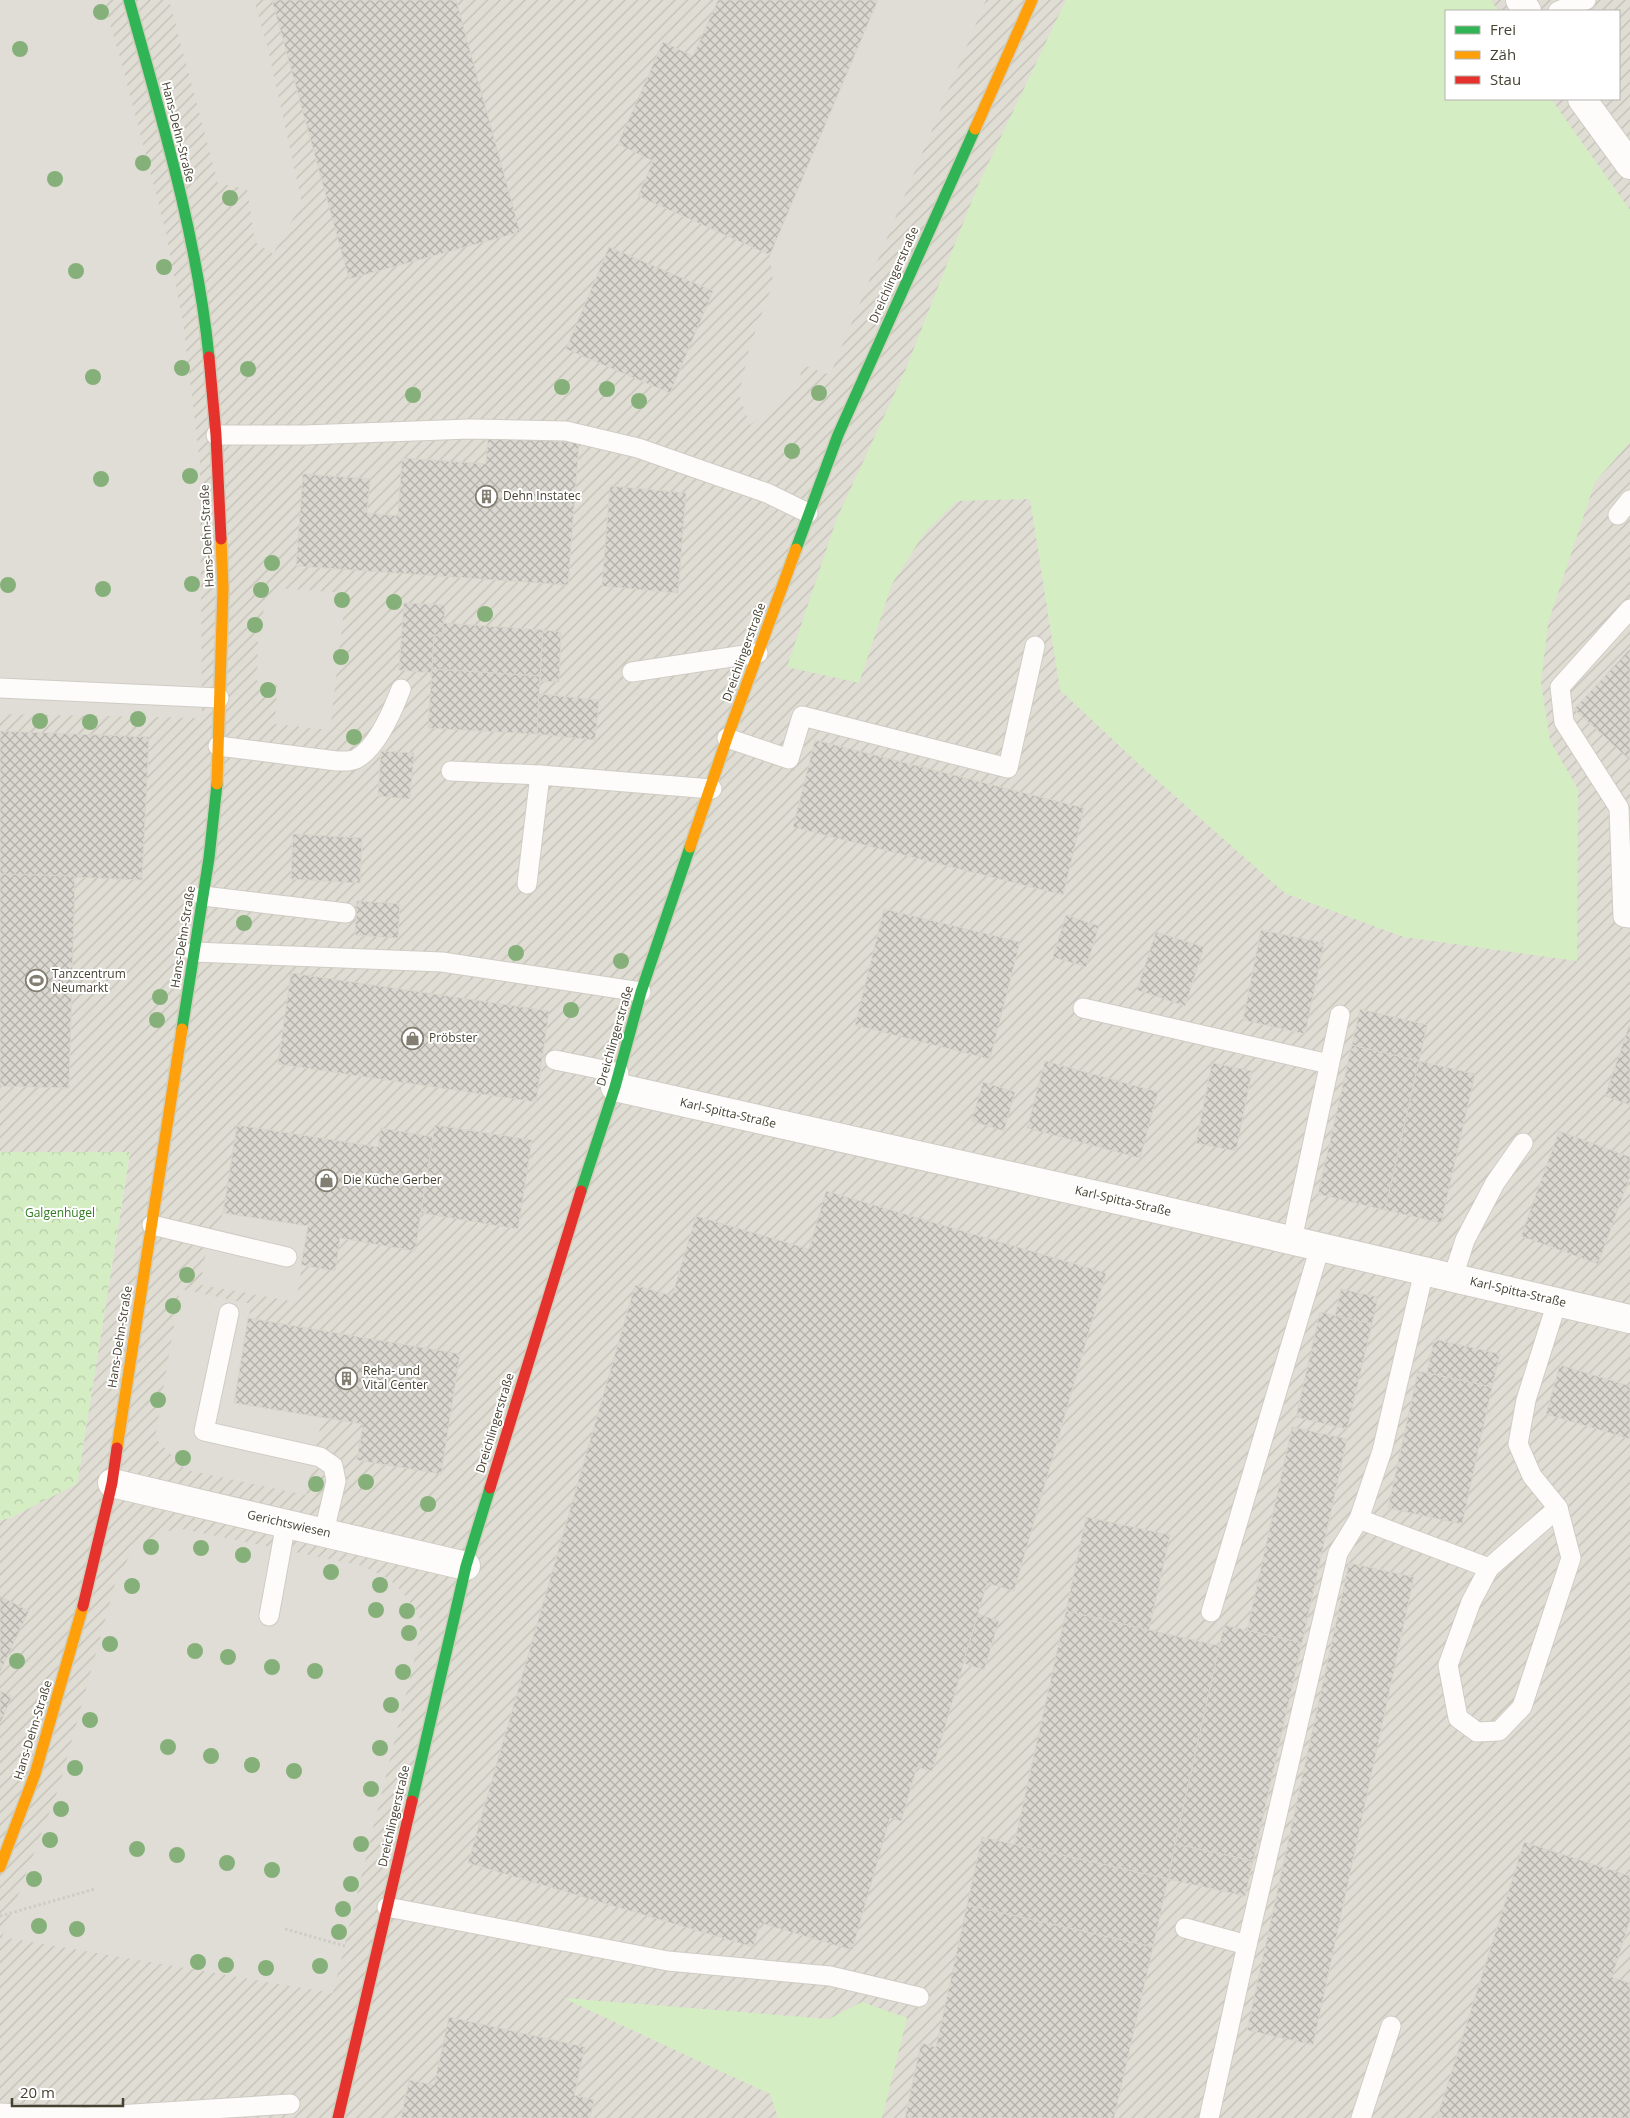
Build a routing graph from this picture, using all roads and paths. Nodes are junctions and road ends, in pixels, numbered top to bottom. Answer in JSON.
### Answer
{"nodes":[{"id":1,"x":129,"y":0,"type":"edge"},
{"id":2,"x":1032,"y":0,"type":"edge"},
{"id":3,"x":1586,"y":0,"type":"edge"},
{"id":4,"x":1561,"y":10,"type":"edge"},
{"id":5,"x":1583,"y":100,"type":"edge"},
{"id":6,"x":1630,"y":165,"type":"edge"},
{"id":7,"x":216,"y":435,"type":"junction"},
{"id":8,"x":1630,"y":500,"type":"edge"},
{"id":9,"x":808,"y":513,"type":"junction"},
{"id":10,"x":1618,"y":515,"type":"dead end"},
{"id":11,"x":1630,"y":610,"type":"edge"},
{"id":12,"x":1035,"y":646,"type":"dead end"},
{"id":13,"x":758,"y":652,"type":"junction"},
{"id":14,"x":632,"y":672,"type":"dead end"},
{"id":15,"x":0,"y":688,"type":"edge"},
{"id":16,"x":401,"y":689,"type":"dead end"},
{"id":17,"x":219,"y":698,"type":"junction"},
{"id":18,"x":727,"y":738,"type":"junction"},
{"id":19,"x":218,"y":746,"type":"junction"},
{"id":20,"x":451,"y":771,"type":"dead end"},
{"id":21,"x":540,"y":776,"type":"junction"},
{"id":22,"x":712,"y":789,"type":"junction"},
{"id":23,"x":1625,"y":811,"type":"edge"},
{"id":24,"x":527,"y":884,"type":"dead end"},
{"id":25,"x":203,"y":896,"type":"junction"},
{"id":26,"x":346,"y":913,"type":"dead end"},
{"id":27,"x":1630,"y":918,"type":"edge"},
{"id":28,"x":194,"y":952,"type":"junction"},
{"id":29,"x":641,"y":992,"type":"junction"},
{"id":30,"x":1083,"y":1008,"type":"dead end"},
{"id":31,"x":1340,"y":1015,"type":"dead end"},
{"id":32,"x":556,"y":1060,"type":"dead end"},
{"id":33,"x":1329,"y":1064,"type":"junction"},
{"id":34,"x":617,"y":1080,"type":"junction"},
{"id":35,"x":1523,"y":1142,"type":"dead end"},
{"id":36,"x":152,"y":1225,"type":"junction"},
{"id":37,"x":1292,"y":1240,"type":"junction"},
{"id":38,"x":1320,"y":1247,"type":"junction"},
{"id":39,"x":287,"y":1257,"type":"dead end"},
{"id":40,"x":1424,"y":1271,"type":"junction"},
{"id":41,"x":1453,"y":1277,"type":"junction"},
{"id":42,"x":1557,"y":1302,"type":"junction"},
{"id":43,"x":1627,"y":1312,"type":"edge"},
{"id":44,"x":229,"y":1313,"type":"dead end"},
{"id":45,"x":112,"y":1483,"type":"junction"},
{"id":46,"x":1558,"y":1508,"type":"junction"},
{"id":47,"x":1359,"y":1519,"type":"junction"},
{"id":48,"x":286,"y":1523,"type":"junction"},
{"id":49,"x":324,"y":1532,"type":"junction"},
{"id":50,"x":466,"y":1566,"type":"junction"},
{"id":51,"x":1489,"y":1568,"type":"junction"},
{"id":52,"x":1210,"y":1612,"type":"dead end"},
{"id":53,"x":270,"y":1616,"type":"dead end"},
{"id":54,"x":0,"y":1867,"type":"edge"},
{"id":55,"x":95,"y":1888,"type":"dead end"},
{"id":56,"x":387,"y":1907,"type":"junction"},
{"id":57,"x":0,"y":1916,"type":"edge"},
{"id":58,"x":1185,"y":1928,"type":"dead end"},
{"id":59,"x":285,"y":1929,"type":"dead end"},
{"id":60,"x":1247,"y":1945,"type":"junction"},
{"id":61,"x":376,"y":1955,"type":"junction"},
{"id":62,"x":919,"y":1997,"type":"dead end"},
{"id":63,"x":1391,"y":2026,"type":"dead end"},
{"id":64,"x":290,"y":2104,"type":"dead end"},
{"id":65,"x":0,"y":2113,"type":"edge"},
{"id":66,"x":338,"y":2118,"type":"edge"},
{"id":67,"x":1209,"y":2118,"type":"edge"},
{"id":68,"x":1361,"y":2118,"type":"edge"}],
"edges":[{"from":1,"to":7,"type":"street","name":"Hans-Dehn-Straße"},
{"from":2,"to":9,"type":"street","name":"Dreichlingerstraße"},
{"from":3,"to":4,"type":"lane"},
{"from":5,"to":6,"type":"street"},
{"from":7,"to":9,"type":"lane"},
{"from":7,"to":17,"type":"street","name":"Hans-Dehn-Straße"},
{"from":8,"to":10,"type":"lane"},
{"from":9,"to":13,"type":"street","name":"Dreichlingerstraße"},
{"from":11,"to":23,"type":"lane"},
{"from":12,"to":18,"type":"lane"},
{"from":13,"to":14,"type":"lane"},
{"from":13,"to":18,"type":"street","name":"Dreichlingerstraße"},
{"from":15,"to":17,"type":"lane"},
{"from":16,"to":19,"type":"lane"},
{"from":17,"to":19,"type":"street","name":"Hans-Dehn-Straße"},
{"from":18,"to":22,"type":"street","name":"Dreichlingerstraße"},
{"from":19,"to":25,"type":"street","name":"Hans-Dehn-Straße"},
{"from":20,"to":21,"type":"lane"},
{"from":21,"to":22,"type":"lane"},
{"from":21,"to":24,"type":"lane"},
{"from":22,"to":29,"type":"street","name":"Dreichlingerstraße"},
{"from":23,"to":27,"type":"lane"},
{"from":25,"to":26,"type":"lane"},
{"from":25,"to":28,"type":"street","name":"Hans-Dehn-Straße"},
{"from":28,"to":29,"type":"lane"},
{"from":28,"to":36,"type":"street","name":"Hans-Dehn-Straße"},
{"from":29,"to":34,"type":"street","name":"Dreichlingerstraße"},
{"from":30,"to":33,"type":"lane"},
{"from":31,"to":33,"type":"lane"},
{"from":32,"to":34,"type":"lane"},
{"from":33,"to":37,"type":"lane"},
{"from":34,"to":37,"type":"street","name":"Karl-Spitta-Straße"},
{"from":34,"to":50,"type":"street","name":"Dreichlingerstraße"},
{"from":35,"to":41,"type":"lane"},
{"from":36,"to":39,"type":"lane"},
{"from":36,"to":45,"type":"street","name":"Hans-Dehn-Straße"},
{"from":37,"to":38,"type":"street","name":"Karl-Spitta-Straße"},
{"from":38,"to":40,"type":"street","name":"Karl-Spitta-Straße"},
{"from":38,"to":52,"type":"lane"},
{"from":40,"to":41,"type":"street","name":"Karl-Spitta-Straße"},
{"from":40,"to":47,"type":"lane"},
{"from":41,"to":42,"type":"street","name":"Karl-Spitta-Straße"},
{"from":42,"to":43,"type":"street","name":"Karl-Spitta-Straße"},
{"from":42,"to":46,"type":"lane"},
{"from":44,"to":49,"type":"lane"},
{"from":45,"to":48,"type":"street","name":"Gerichtswiesen"},
{"from":45,"to":54,"type":"street","name":"Hans-Dehn-Straße"},
{"from":46,"to":51,"type":"lane"},
{"from":46,"to":51,"type":"lane"},
{"from":47,"to":51,"type":"lane"},
{"from":47,"to":60,"type":"lane"},
{"from":48,"to":49,"type":"street","name":"Gerichtswiesen"},
{"from":48,"to":53,"type":"lane"},
{"from":49,"to":50,"type":"street","name":"Gerichtswiesen"},
{"from":50,"to":56,"type":"street","name":"Dreichlingerstraße"},
{"from":55,"to":57,"type":"path"},
{"from":56,"to":61,"type":"street","name":"Dreichlingerstraße"},
{"from":56,"to":62,"type":"lane"},
{"from":58,"to":60,"type":"lane"},
{"from":59,"to":61,"type":"path"},
{"from":60,"to":67,"type":"lane"},
{"from":61,"to":66,"type":"street","name":"Dreichlingerstraße"},
{"from":63,"to":68,"type":"lane"},
{"from":64,"to":65,"type":"lane"}]}
